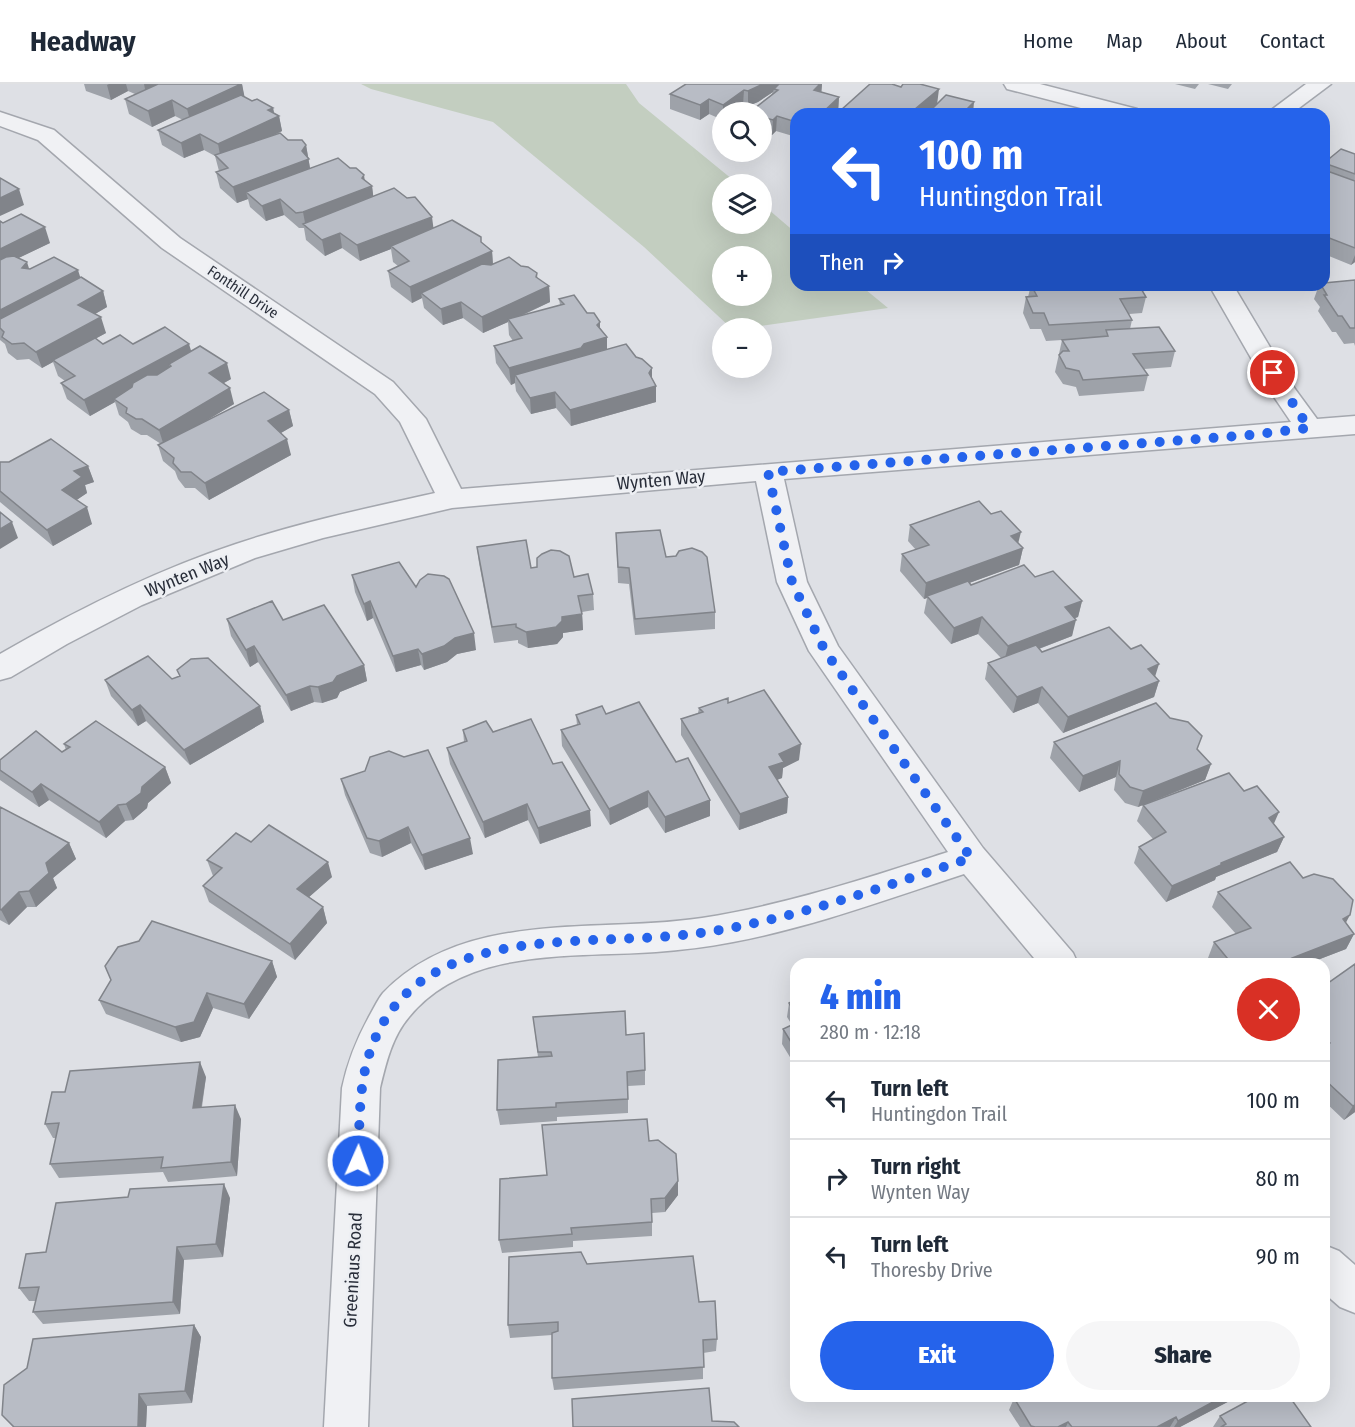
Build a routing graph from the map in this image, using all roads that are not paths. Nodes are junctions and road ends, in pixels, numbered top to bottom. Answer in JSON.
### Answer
{"nodes":[{"id":1,"x":1015,"y":84,"type":"edge"},
{"id":2,"x":1320,"y":84,"type":"edge"},
{"id":3,"x":1106,"y":108,"type":"edge"},
{"id":4,"x":1286,"y":108,"type":"edge"},
{"id":5,"x":0,"y":119,"type":"edge"},
{"id":6,"x":1225,"y":291,"type":"edge"},
{"id":7,"x":1355,"y":425,"type":"edge"},
{"id":8,"x":1309,"y":428,"type":"junction"},
{"id":9,"x":768,"y":472,"type":"junction"},
{"id":10,"x":452,"y":499,"type":"junction"},
{"id":11,"x":0,"y":669,"type":"edge"},
{"id":12,"x":971,"y":858,"type":"junction"},
{"id":13,"x":1055,"y":958,"type":"edge"},
{"id":14,"x":1330,"y":1270,"type":"edge"},
{"id":15,"x":1355,"y":1293,"type":"edge"},
{"id":16,"x":346,"y":1427,"type":"edge"}],
"edges":[{"from":1,"to":3,"type":"street"},
{"from":2,"to":4,"type":"street"},
{"from":5,"to":10,"type":"street","name":"Fonthill Drive"},
{"from":6,"to":8,"type":"street"},
{"from":7,"to":8,"type":"street","name":"Wynten Way"},
{"from":8,"to":9,"type":"street","name":"Wynten Way"},
{"from":9,"to":10,"type":"street","name":"Wynten Way"},
{"from":9,"to":12,"type":"street"},
{"from":10,"to":11,"type":"street","name":"Wynten Way"},
{"from":12,"to":13,"type":"street"},
{"from":12,"to":16,"type":"street","name":"Greeniaus Road"},
{"from":14,"to":15,"type":"street"}]}
